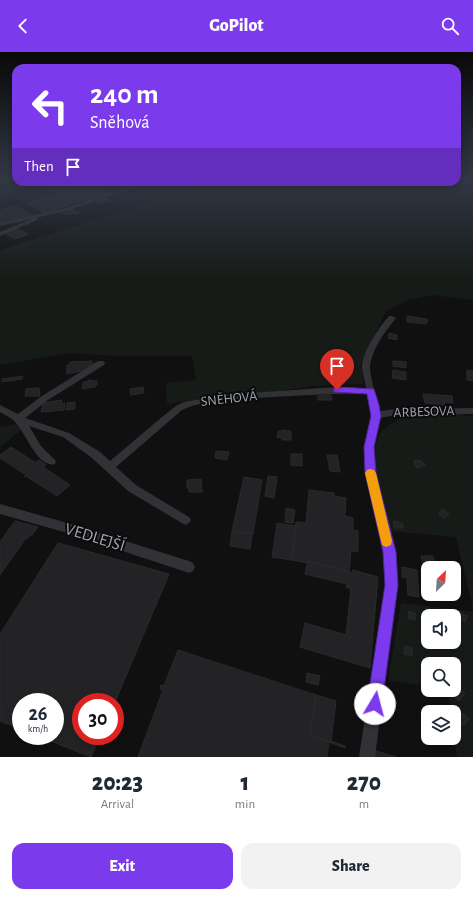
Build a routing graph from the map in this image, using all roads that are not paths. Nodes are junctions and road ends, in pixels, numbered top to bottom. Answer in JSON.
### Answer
{"nodes":[{"id":1,"x":53,"y":212,"type":"edge"},
{"id":2,"x":34,"y":216,"type":"junction"},
{"id":3,"x":0,"y":224,"type":"edge"},
{"id":4,"x":0,"y":234,"type":"edge"},
{"id":5,"x":392,"y":318,"type":"dead end"},
{"id":6,"x":101,"y":363,"type":"dead end"},
{"id":7,"x":371,"y":391,"type":"junction"},
{"id":8,"x":0,"y":408,"type":"edge"},
{"id":9,"x":473,"y":411,"type":"edge"},
{"id":10,"x":376,"y":416,"type":"junction"},
{"id":11,"x":18,"y":419,"type":"junction"},
{"id":12,"x":51,"y":461,"type":"dead end"},
{"id":13,"x":110,"y":467,"type":"junction"},
{"id":14,"x":0,"y":509,"type":"edge"},
{"id":15,"x":185,"y":520,"type":"dead end"},
{"id":16,"x":189,"y":567,"type":"dead end"},
{"id":17,"x":367,"y":757,"type":"edge"}],
"edges":[{"from":1,"to":2,"type":"street"},
{"from":2,"to":3,"type":"street"},
{"from":2,"to":4,"type":"street"},
{"from":5,"to":7,"type":"street","name":"ARBESOVA"},
{"from":6,"to":11,"type":"street"},
{"from":7,"to":10,"type":"street","name":"ARBESOVA"},
{"from":7,"to":13,"type":"street","name":"SNĚHOVÁ"},
{"from":8,"to":11,"type":"street"},
{"from":9,"to":10,"type":"street","name":"ARBESOVA"},
{"from":10,"to":17,"type":"street","name":"ARBESOVA"},
{"from":11,"to":12,"type":"street"},
{"from":11,"to":13,"type":"street"},
{"from":13,"to":15,"type":"street"},
{"from":14,"to":16,"type":"street","name":"VEDLEJŠÍ"}]}
